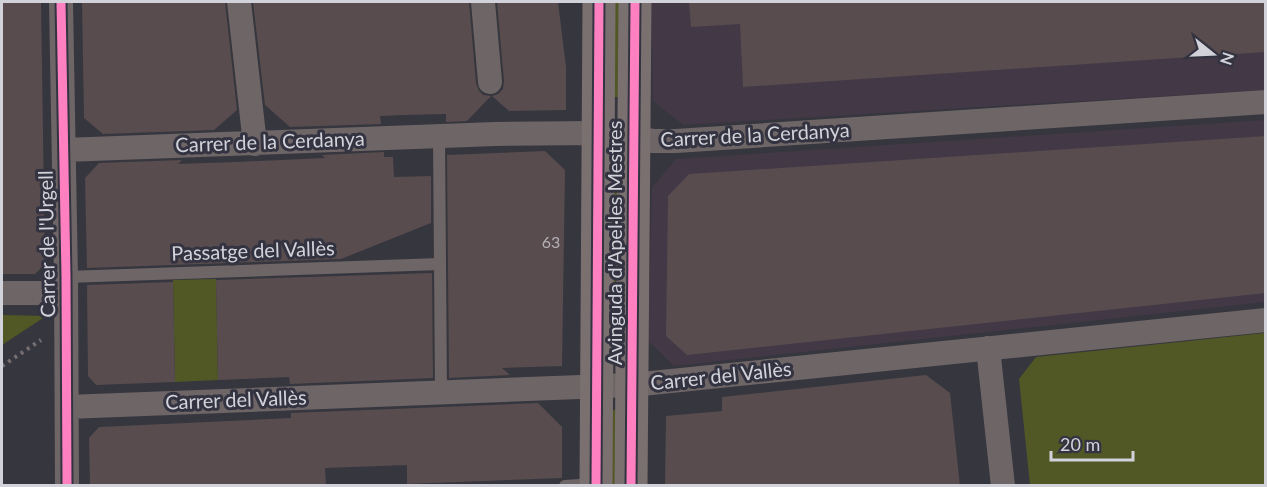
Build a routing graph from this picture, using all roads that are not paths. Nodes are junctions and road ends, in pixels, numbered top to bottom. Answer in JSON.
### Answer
{"nodes":[{"id":1,"x":60,"y":2,"type":"edge"},
{"id":2,"x":239,"y":2,"type":"edge"},
{"id":3,"x":483,"y":2,"type":"edge"},
{"id":4,"x":598,"y":2,"type":"edge"},
{"id":5,"x":635,"y":2,"type":"edge"},
{"id":6,"x":490,"y":82,"type":"dead end"},
{"id":7,"x":1266,"y":102,"type":"edge"},
{"id":8,"x":598,"y":133,"type":"junction"},
{"id":9,"x":439,"y":135,"type":"junction"},
{"id":10,"x":633,"y":139,"type":"junction"},
{"id":11,"x":255,"y":144,"type":"junction"},
{"id":12,"x":64,"y":150,"type":"junction"},
{"id":13,"x":440,"y":264,"type":"junction"},
{"id":14,"x":66,"y":285,"type":"junction"},
{"id":15,"x":2,"y":293,"type":"edge"},
{"id":16,"x":1266,"y":320,"type":"edge"},
{"id":17,"x":988,"y":348,"type":"junction"},
{"id":18,"x":632,"y":385,"type":"junction"},
{"id":19,"x":598,"y":387,"type":"junction"},
{"id":20,"x":441,"y":393,"type":"junction"},
{"id":21,"x":67,"y":407,"type":"junction"},
{"id":22,"x":586,"y":485,"type":"edge"},
{"id":23,"x":68,"y":486,"type":"edge"},
{"id":24,"x":631,"y":486,"type":"edge"},
{"id":25,"x":1003,"y":486,"type":"edge"}],
"edges":[{"from":1,"to":12,"type":"street","name":"Carrer de l'Urgell"},
{"from":2,"to":11,"type":"street"},
{"from":3,"to":6,"type":"street"},
{"from":4,"to":8,"type":"street","name":"Avinguda d'Apel·les Mestres"},
{"from":5,"to":10,"type":"street","name":"Avinguda d'Apel·les Mestres"},
{"from":7,"to":10,"type":"street","name":"Carrer de la Cerdanya"},
{"from":8,"to":9,"type":"street","name":"Carrer de la Cerdanya"},
{"from":8,"to":10,"type":"street","name":"Carrer de la Cerdanya"},
{"from":8,"to":19,"type":"street","name":"Avinguda d'Apel·les Mestres"},
{"from":9,"to":11,"type":"street","name":"Carrer de la Cerdanya"},
{"from":9,"to":13,"type":"lane"},
{"from":10,"to":18,"type":"street","name":"Avinguda d'Apel·les Mestres"},
{"from":11,"to":12,"type":"street","name":"Carrer de la Cerdanya"},
{"from":12,"to":14,"type":"street","name":"Carrer de l'Urgell"},
{"from":13,"to":14,"type":"lane","name":"Passatge del Vallès"},
{"from":13,"to":20,"type":"lane"},
{"from":14,"to":15,"type":"street"},
{"from":14,"to":21,"type":"street","name":"Carrer de l'Urgell"},
{"from":16,"to":17,"type":"street","name":"Carrer del Vallès"},
{"from":17,"to":18,"type":"street","name":"Carrer del Vallès"},
{"from":17,"to":25,"type":"street"},
{"from":18,"to":19,"type":"street","name":"Carrer del Vallès"},
{"from":18,"to":24,"type":"street","name":"Avinguda d'Apel·les Mestres"},
{"from":19,"to":20,"type":"street","name":"Carrer del Vallès"},
{"from":19,"to":22,"type":"street","name":"Avinguda d'Apel·les Mestres"},
{"from":20,"to":21,"type":"street","name":"Carrer del Vallès"},
{"from":21,"to":23,"type":"street","name":"Carrer de l'Urgell"}]}
